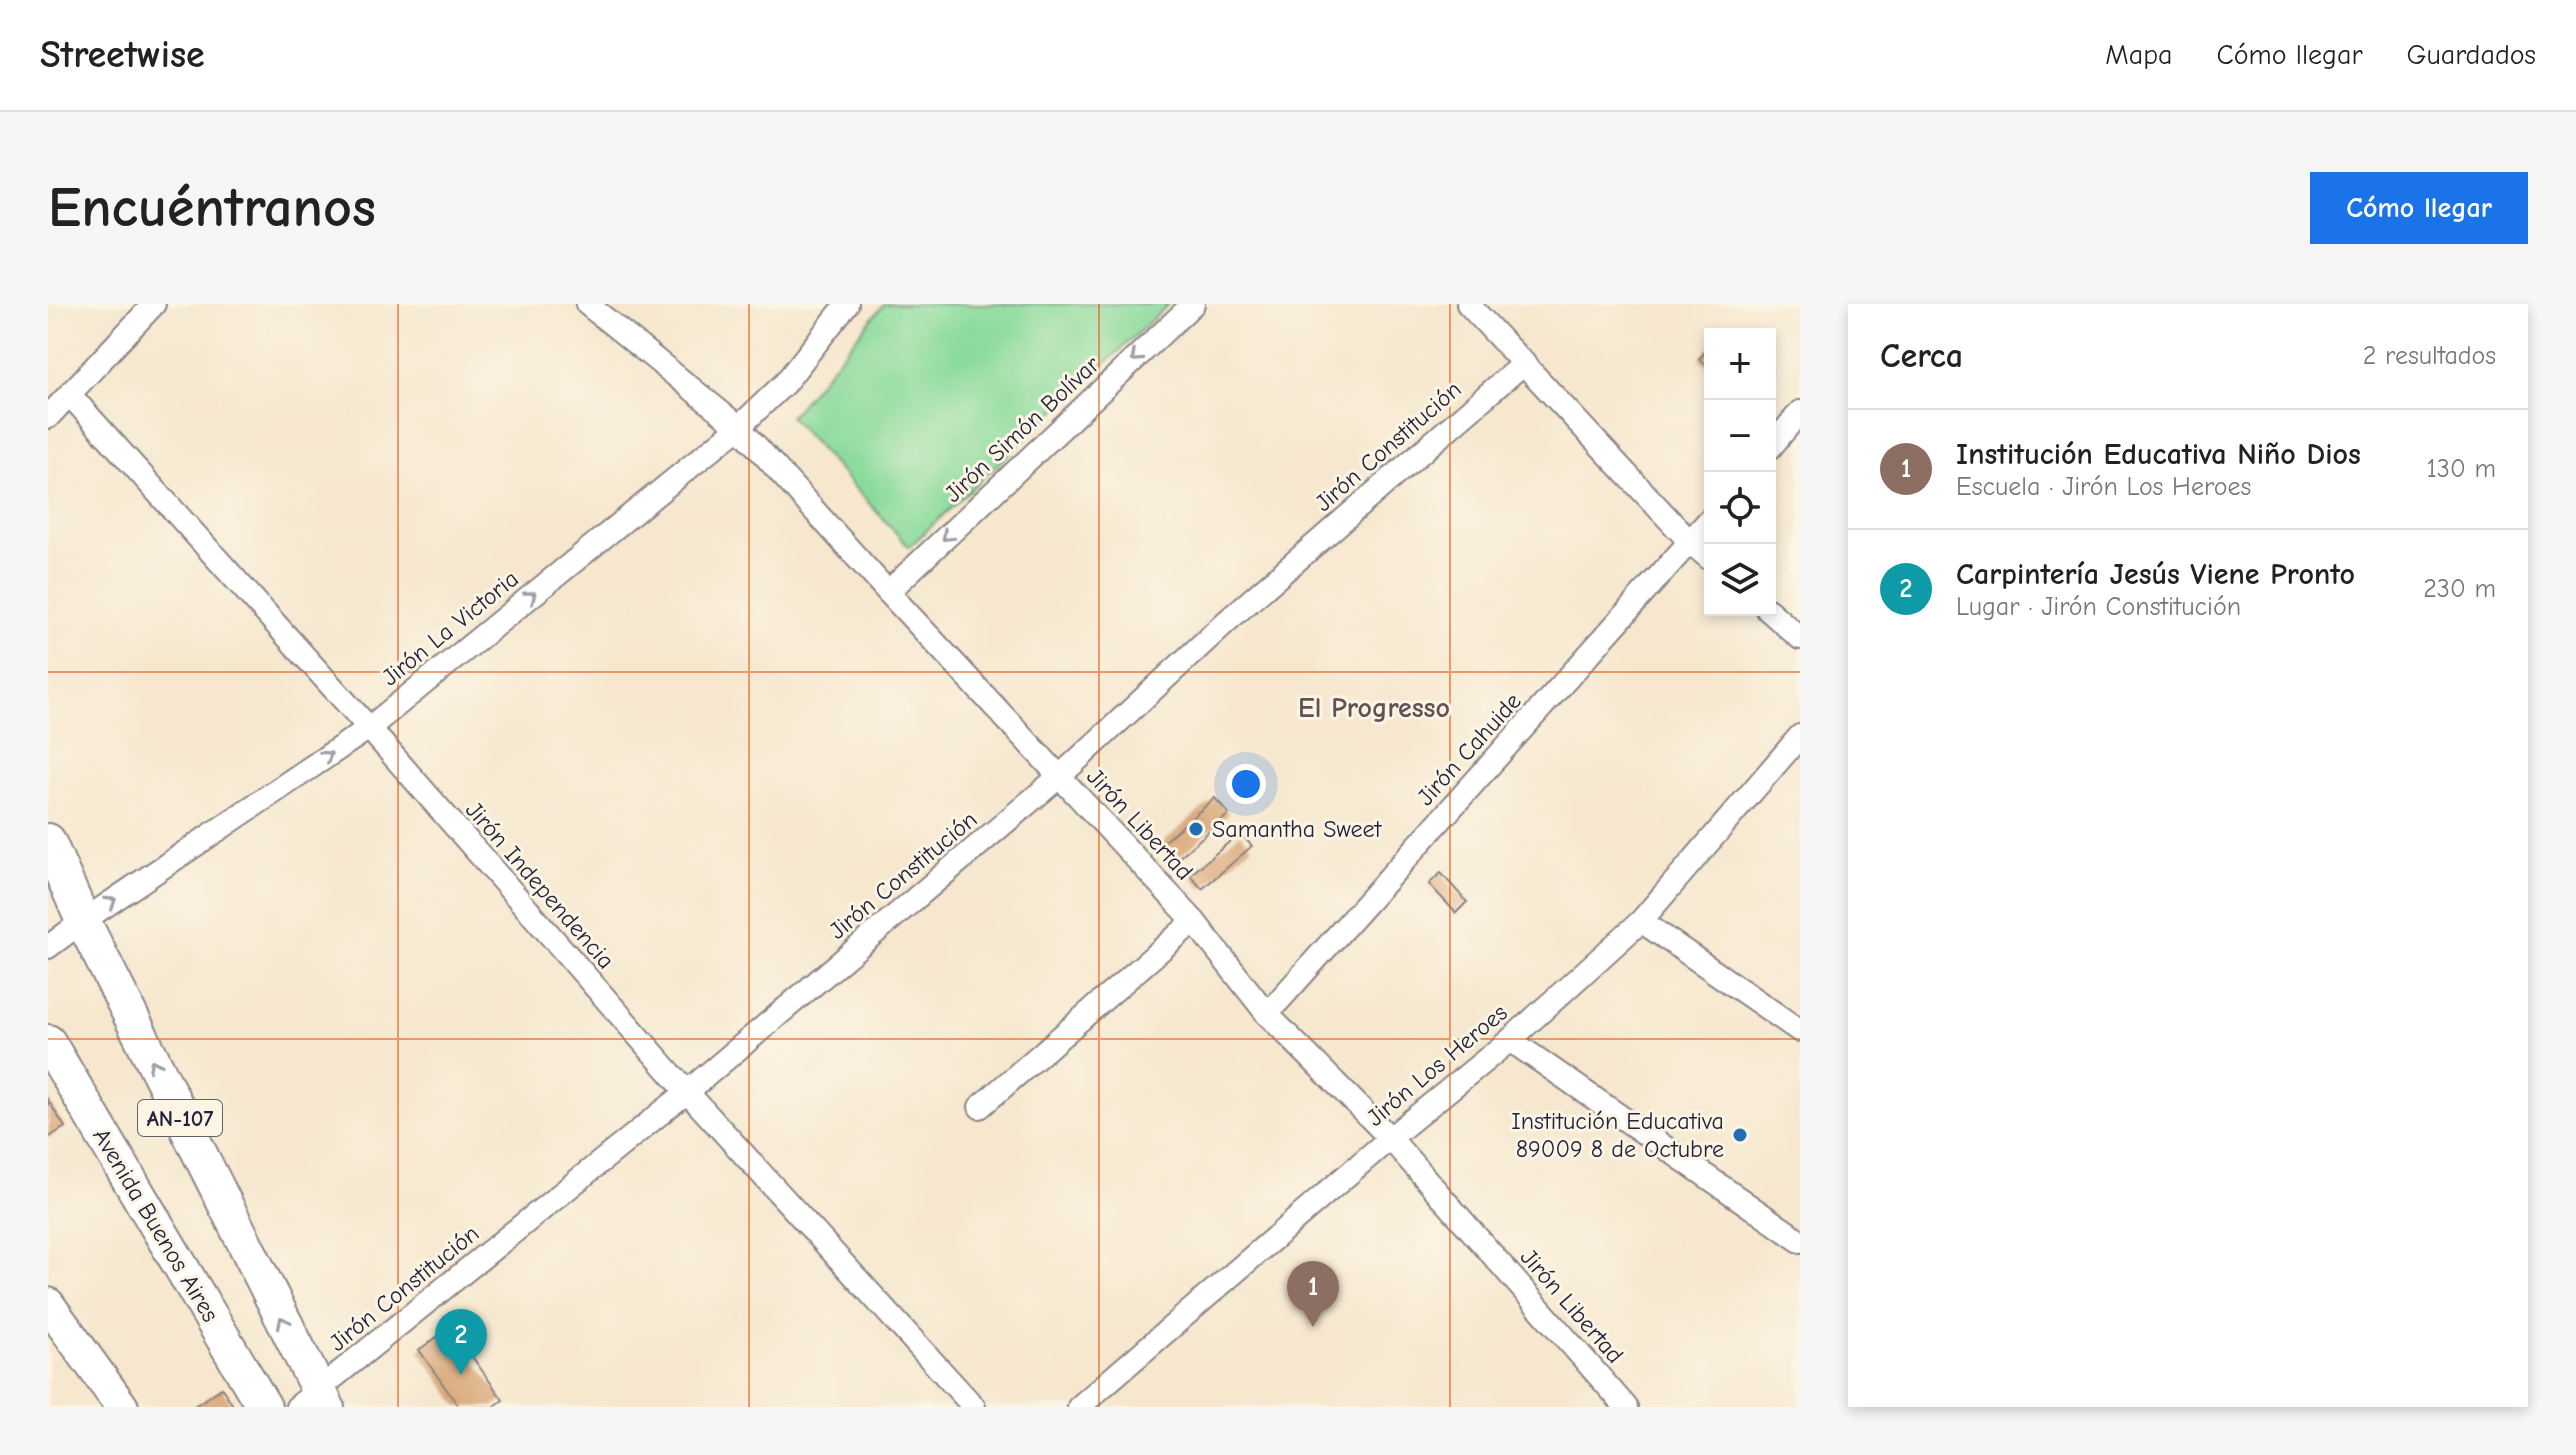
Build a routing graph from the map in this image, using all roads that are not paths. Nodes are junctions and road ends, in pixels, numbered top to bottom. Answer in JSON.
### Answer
{"nodes":[{"id":1,"x":154,"y":304,"type":"edge"},
{"id":2,"x":587,"y":304,"type":"edge"},
{"id":3,"x":847,"y":304,"type":"edge"},
{"id":4,"x":1193,"y":304,"type":"edge"},
{"id":5,"x":1468,"y":304,"type":"edge"},
{"id":6,"x":1524,"y":363,"type":"junction"},
{"id":7,"x":70,"y":395,"type":"junction"},
{"id":8,"x":1800,"y":412,"type":"edge"},
{"id":9,"x":48,"y":417,"type":"edge"},
{"id":10,"x":739,"y":427,"type":"junction"},
{"id":11,"x":1776,"y":441,"type":"edge"},
{"id":12,"x":1704,"y":526,"type":"edge"},
{"id":13,"x":1690,"y":542,"type":"junction"},
{"id":14,"x":1704,"y":554,"type":"edge"},
{"id":15,"x":888,"y":592,"type":"junction"},
{"id":16,"x":1775,"y":616,"type":"edge"},
{"id":17,"x":1800,"y":638,"type":"edge"},
{"id":18,"x":369,"y":728,"type":"junction"},
{"id":19,"x":1800,"y":736,"type":"edge"},
{"id":20,"x":1060,"y":776,"type":"junction"},
{"id":21,"x":48,"y":841,"type":"edge"},
{"id":22,"x":83,"y":921,"type":"junction"},
{"id":23,"x":1194,"y":921,"type":"junction"},
{"id":24,"x":1641,"y":921,"type":"junction"},
{"id":25,"x":48,"y":947,"type":"edge"},
{"id":26,"x":1267,"y":1014,"type":"junction"},
{"id":27,"x":1800,"y":1031,"type":"edge"},
{"id":28,"x":1510,"y":1040,"type":"junction"},
{"id":29,"x":48,"y":1042,"type":"edge"},
{"id":30,"x":687,"y":1092,"type":"junction"},
{"id":31,"x":980,"y":1107,"type":"dead end"},
{"id":32,"x":1390,"y":1138,"type":"junction"},
{"id":33,"x":1800,"y":1241,"type":"edge"},
{"id":34,"x":50,"y":1312,"type":"edge"},
{"id":35,"x":314,"y":1402,"type":"edge"},
{"id":36,"x":122,"y":1407,"type":"edge"},
{"id":37,"x":264,"y":1407,"type":"edge"},
{"id":38,"x":974,"y":1407,"type":"edge"},
{"id":39,"x":1079,"y":1407,"type":"edge"},
{"id":40,"x":1626,"y":1407,"type":"edge"}],
"edges":[{"from":1,"to":7,"type":"street"},
{"from":2,"to":10,"type":"street","name":"Jirón Libertad"},
{"from":3,"to":10,"type":"street","name":"Jirón La Victoria"},
{"from":4,"to":15,"type":"street","name":"Jirón Simón Bolívar","one_way":true},
{"from":5,"to":6,"type":"street"},
{"from":6,"to":13,"type":"street"},
{"from":6,"to":20,"type":"street","name":"Jirón Constitución"},
{"from":7,"to":9,"type":"street"},
{"from":7,"to":18,"type":"street","name":"Jirón Independencia"},
{"from":8,"to":11,"type":"street"},
{"from":10,"to":15,"type":"street","name":"Jirón Libertad"},
{"from":18,"to":10,"type":"street","name":"Jirón La Victoria","one_way":true},
{"from":12,"to":13,"type":"street","name":"Jirón Cahuide"},
{"from":13,"to":14,"type":"street"},
{"from":13,"to":26,"type":"street","name":"Jirón Cahuide"},
{"from":15,"to":20,"type":"street","name":"Jirón Libertad"},
{"from":16,"to":17,"type":"street"},
{"from":22,"to":18,"type":"street","name":"Jirón La Victoria","one_way":true},
{"from":18,"to":30,"type":"street","name":"Jirón Independencia"},
{"from":19,"to":24,"type":"street","name":"Jirón Los Heroes"},
{"from":20,"to":23,"type":"street","name":"Jirón Libertad"},
{"from":20,"to":30,"type":"street","name":"Jirón Constitución"},
{"from":21,"to":22,"type":"main road","number":"AN-107"},
{"from":22,"to":25,"type":"street","name":"Jirón La Victoria"},
{"from":35,"to":22,"type":"main road","number":"AN-107","one_way":true},
{"from":23,"to":26,"type":"street","name":"Jirón Libertad"},
{"from":23,"to":31,"type":"street"},
{"from":24,"to":27,"type":"street"},
{"from":24,"to":28,"type":"street","name":"Jirón Los Heroes"},
{"from":26,"to":32,"type":"street","name":"Jirón Libertad"},
{"from":28,"to":32,"type":"street","name":"Jirón Los Heroes"},
{"from":28,"to":33,"type":"street"},
{"from":29,"to":37,"type":"main road","name":"Avenida Buenos Aires","number":"AN-107"},
{"from":30,"to":35,"type":"street","name":"Jirón Constitución"},
{"from":30,"to":38,"type":"street","name":"Jirón Independencia"},
{"from":32,"to":39,"type":"street","name":"Jirón Los Heroes"},
{"from":32,"to":40,"type":"street","name":"Jirón Libertad"},
{"from":34,"to":36,"type":"main road"}]}
